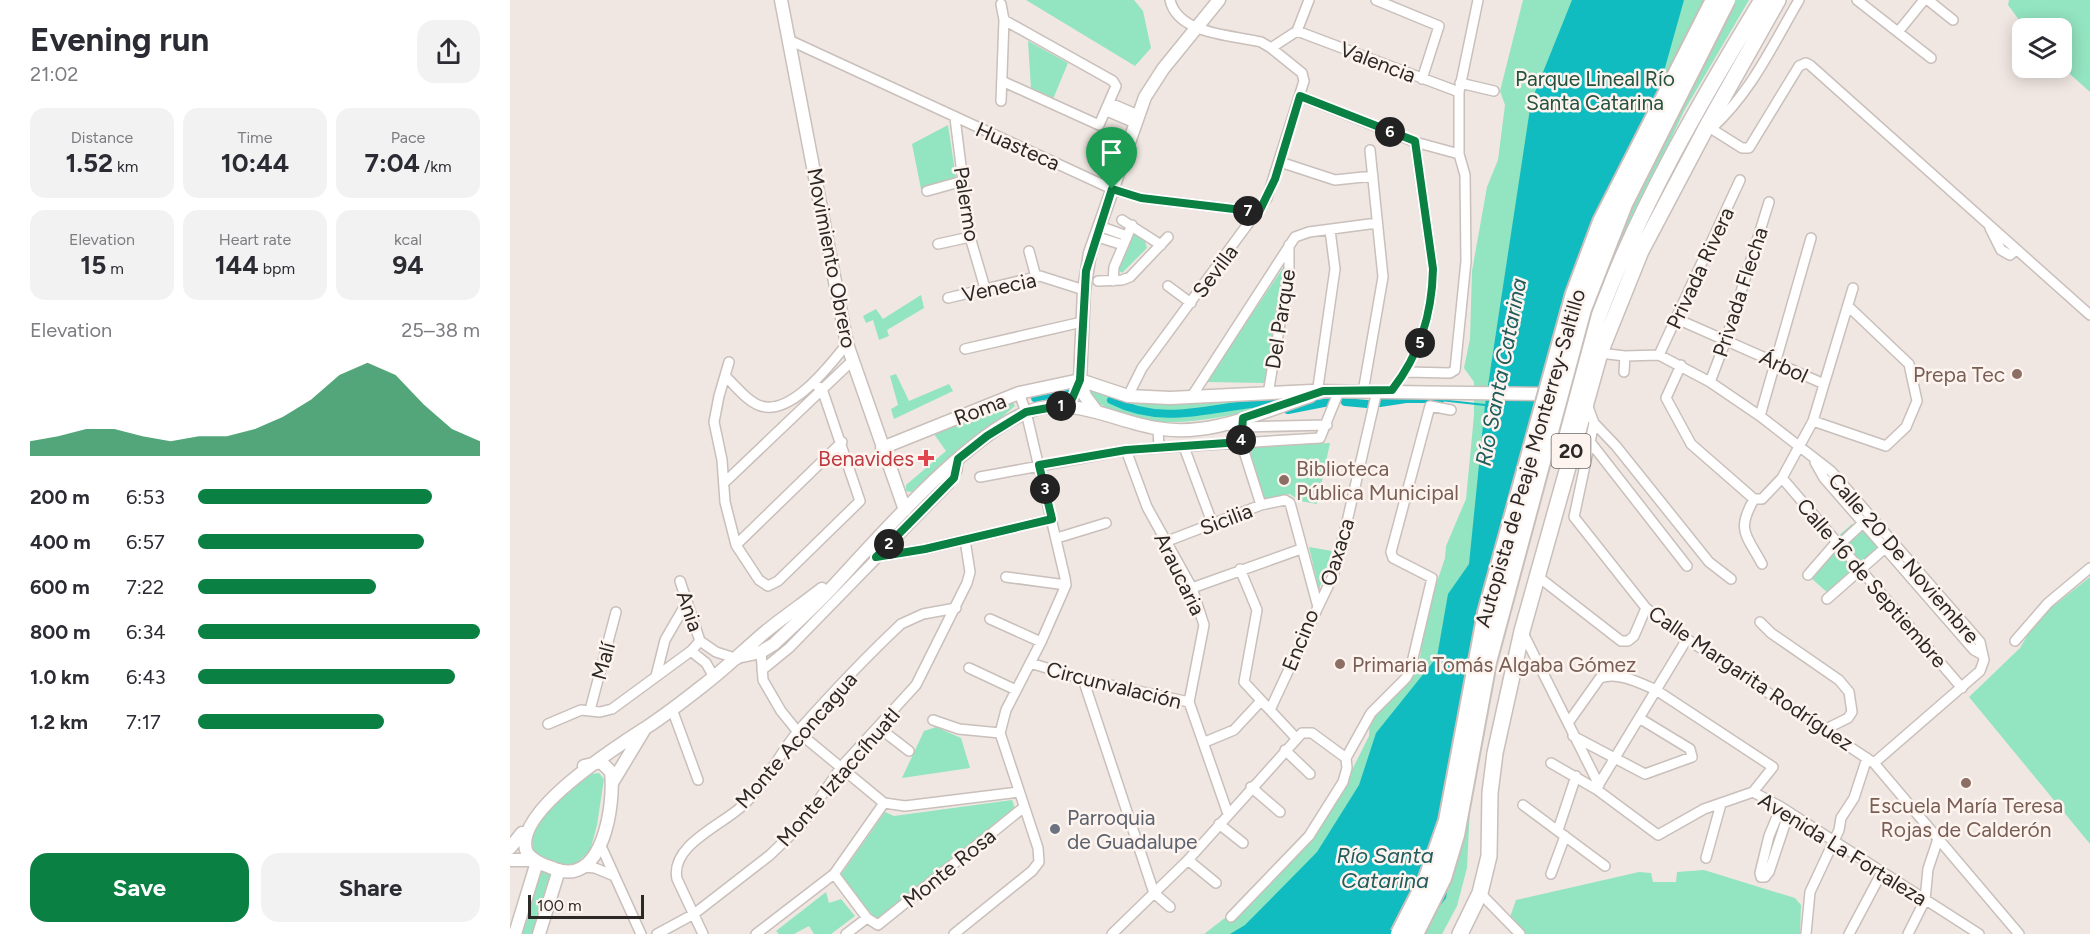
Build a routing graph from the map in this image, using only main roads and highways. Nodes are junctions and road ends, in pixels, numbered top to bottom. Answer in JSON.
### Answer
{"nodes":[{"id":1,"x":1714,"y":0,"type":"edge"},
{"id":2,"x":1727,"y":0,"type":"edge"},
{"id":3,"x":1762,"y":0,"type":"edge"},
{"id":4,"x":1778,"y":0,"type":"edge"},
{"id":5,"x":1736,"y":43,"type":"junction"},
{"id":6,"x":1709,"y":128,"type":"junction"},
{"id":7,"x":1576,"y":398,"type":"junction"},
{"id":8,"x":1399,"y":934,"type":"edge"},
{"id":9,"x":1414,"y":934,"type":"edge"},
{"id":10,"x":1450,"y":934,"type":"edge"},
{"id":11,"x":1460,"y":934,"type":"edge"}],
"edges":[{"from":1,"to":8,"type":"highway","name":"Autopista de Peaje Monterrey-Saltillo","bridge":true},
{"from":2,"to":9,"type":"highway","name":"Autopista de Peaje Monterrey-Saltillo","bridge":true},
{"from":3,"to":5,"type":"main road","number":"20"},
{"from":4,"to":6,"type":"main road","number":"20"},
{"from":5,"to":6,"type":"main road"},
{"from":5,"to":7,"type":"main road","number":"20"},
{"from":6,"to":7,"type":"main road","number":"20"},
{"from":7,"to":10,"type":"main road","number":"20"},
{"from":7,"to":11,"type":"main road","number":"20"}]}
